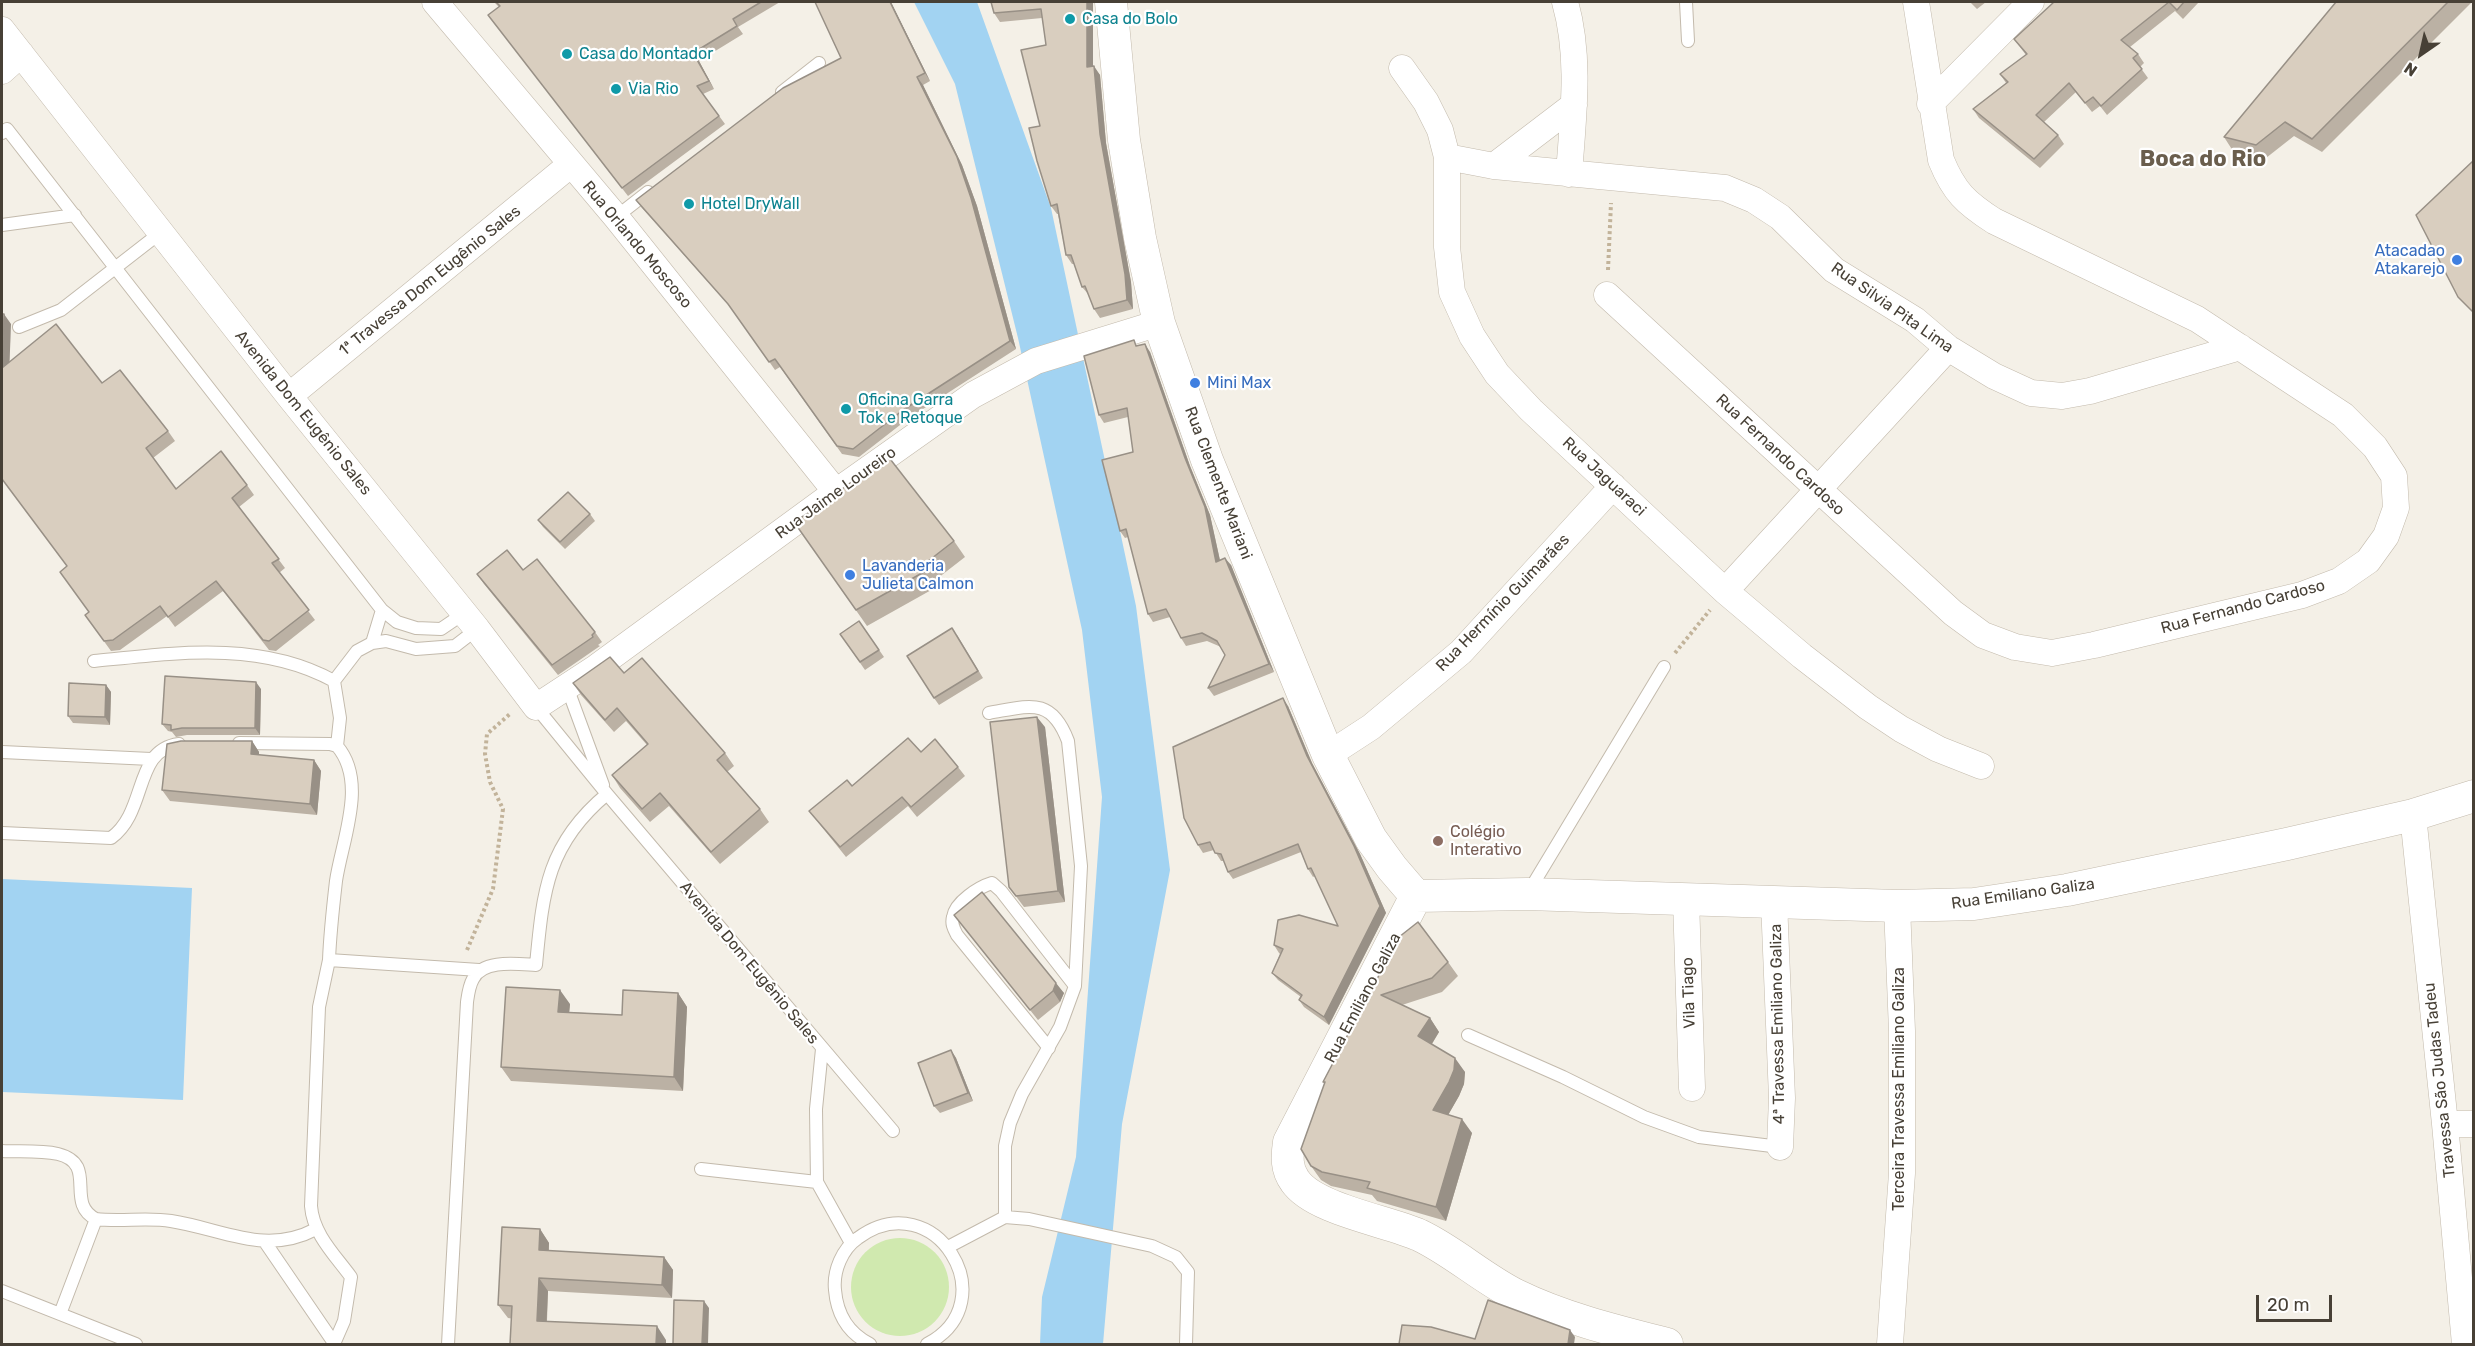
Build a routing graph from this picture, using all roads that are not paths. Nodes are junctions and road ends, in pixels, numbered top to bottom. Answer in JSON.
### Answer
{"nodes":[{"id":1,"x":435,"y":2,"type":"edge"},
{"id":2,"x":1112,"y":2,"type":"edge"},
{"id":3,"x":1565,"y":2,"type":"edge"},
{"id":4,"x":1686,"y":2,"type":"edge"},
{"id":5,"x":1916,"y":2,"type":"edge"},
{"id":6,"x":2031,"y":2,"type":"edge"},
{"id":7,"x":2,"y":30,"type":"edge"},
{"id":8,"x":1688,"y":41,"type":"dead end"},
{"id":9,"x":21,"y":54,"type":"junction"},
{"id":10,"x":819,"y":63,"type":"dead end"},
{"id":11,"x":1402,"y":68,"type":"dead end"},
{"id":12,"x":2,"y":71,"type":"edge"},
{"id":13,"x":773,"y":98,"type":"edge"},
{"id":14,"x":1930,"y":104,"type":"junction"},
{"id":15,"x":1574,"y":105,"type":"junction"},
{"id":16,"x":2,"y":134,"type":"edge"},
{"id":17,"x":1447,"y":157,"type":"junction"},
{"id":18,"x":570,"y":165,"type":"junction"},
{"id":19,"x":1494,"y":166,"type":"junction"},
{"id":20,"x":1569,"y":174,"type":"junction"},
{"id":21,"x":662,"y":182,"type":"edge"},
{"id":22,"x":75,"y":215,"type":"junction"},
{"id":23,"x":616,"y":217,"type":"junction"},
{"id":24,"x":2,"y":225,"type":"edge"},
{"id":25,"x":160,"y":233,"type":"junction"},
{"id":26,"x":116,"y":268,"type":"junction"},
{"id":27,"x":1607,"y":295,"type":"road end"},
{"id":28,"x":1159,"y":323,"type":"junction"},
{"id":29,"x":19,"y":327,"type":"dead end"},
{"id":30,"x":2240,"y":347,"type":"junction"},
{"id":31,"x":1948,"y":348,"type":"junction"},
{"id":32,"x":289,"y":396,"type":"junction"},
{"id":33,"x":1613,"y":486,"type":"junction"},
{"id":34,"x":1818,"y":490,"type":"junction"},
{"id":35,"x":836,"y":492,"type":"junction"},
{"id":36,"x":1725,"y":591,"type":"junction"},
{"id":37,"x":382,"y":610,"type":"junction"},
{"id":38,"x":470,"y":621,"type":"junction"},
{"id":39,"x":372,"y":643,"type":"junction"},
{"id":40,"x":94,"y":662,"type":"dead end"},
{"id":41,"x":1664,"y":668,"type":"road end"},
{"id":42,"x":333,"y":681,"type":"junction"},
{"id":43,"x":567,"y":687,"type":"junction"},
{"id":44,"x":532,"y":703,"type":"junction"},
{"id":45,"x":989,"y":713,"type":"dead end"},
{"id":46,"x":187,"y":743,"type":"edge"},
{"id":47,"x":221,"y":744,"type":"edge"},
{"id":48,"x":337,"y":746,"type":"junction"},
{"id":49,"x":2,"y":752,"type":"edge"},
{"id":50,"x":1328,"y":755,"type":"junction"},
{"id":51,"x":151,"y":759,"type":"junction"},
{"id":52,"x":1981,"y":766,"type":"dead end"},
{"id":53,"x":607,"y":794,"type":"junction"},
{"id":54,"x":2474,"y":796,"type":"edge"},
{"id":55,"x":2413,"y":815,"type":"junction"},
{"id":56,"x":2,"y":833,"type":"edge"},
{"id":57,"x":1527,"y":894,"type":"junction"},
{"id":58,"x":1416,"y":896,"type":"junction"},
{"id":59,"x":1686,"y":899,"type":"junction"},
{"id":60,"x":1774,"y":902,"type":"junction"},
{"id":61,"x":1897,"y":906,"type":"junction"},
{"id":62,"x":328,"y":960,"type":"junction"},
{"id":63,"x":479,"y":970,"type":"junction"},
{"id":64,"x":1075,"y":986,"type":"junction"},
{"id":65,"x":1468,"y":1035,"type":"dead end"},
{"id":66,"x":1049,"y":1048,"type":"junction"},
{"id":67,"x":822,"y":1049,"type":"junction"},
{"id":68,"x":1692,"y":1088,"type":"dead end"},
{"id":69,"x":2445,"y":1124,"type":"junction"},
{"id":70,"x":2474,"y":1124,"type":"edge"},
{"id":71,"x":893,"y":1131,"type":"dead end"},
{"id":72,"x":1780,"y":1147,"type":"joint"},
{"id":73,"x":2,"y":1151,"type":"edge"},
{"id":74,"x":701,"y":1169,"type":"dead end"},
{"id":75,"x":817,"y":1182,"type":"junction"},
{"id":76,"x":1005,"y":1217,"type":"junction"},
{"id":77,"x":96,"y":1219,"type":"junction"},
{"id":78,"x":316,"y":1229,"type":"junction"},
{"id":79,"x":265,"y":1242,"type":"junction"},
{"id":80,"x":851,"y":1243,"type":"junction"},
{"id":81,"x":948,"y":1247,"type":"junction"},
{"id":82,"x":2,"y":1291,"type":"edge"},
{"id":83,"x":60,"y":1314,"type":"junction"},
{"id":84,"x":864,"y":1343,"type":"edge"},
{"id":85,"x":136,"y":1344,"type":"edge"},
{"id":86,"x":334,"y":1344,"type":"edge"},
{"id":87,"x":448,"y":1344,"type":"edge"},
{"id":88,"x":927,"y":1344,"type":"edge"},
{"id":89,"x":1186,"y":1344,"type":"edge"},
{"id":90,"x":1667,"y":1344,"type":"edge"},
{"id":91,"x":1890,"y":1344,"type":"edge"},
{"id":92,"x":2465,"y":1344,"type":"edge"}],
"edges":[{"from":1,"to":18,"type":"street","name":"Rua Orlando Moscoso"},
{"from":2,"to":28,"type":"street","name":"Rua Clemente Mariani"},
{"from":3,"to":15,"type":"street"},
{"from":4,"to":8,"type":"lane"},
{"from":5,"to":14,"type":"street","name":"Rua Fernando Cardoso"},
{"from":6,"to":14,"type":"street"},
{"from":7,"to":9,"type":"street","name":"Avenida Dom Eugênio Sales"},
{"from":9,"to":12,"type":"street"},
{"from":9,"to":25,"type":"street","name":"Avenida Dom Eugênio Sales"},
{"from":10,"to":13,"type":"lane"},
{"from":11,"to":17,"type":"street","name":"Rua Jaguaraci"},
{"from":14,"to":30,"type":"street","name":"Rua Fernando Cardoso"},
{"from":15,"to":19,"type":"street"},
{"from":15,"to":20,"type":"street"},
{"from":16,"to":22,"type":"lane"},
{"from":17,"to":19,"type":"street","name":"Rua Silvia Pita Lima"},
{"from":17,"to":33,"type":"street","name":"Rua Jaguaraci"},
{"from":18,"to":23,"type":"street","name":"Rua Orlando Moscoso"},
{"from":18,"to":32,"type":"street","name":"1ª Travessa Dom Eugênio Sales"},
{"from":19,"to":20,"type":"street","name":"Rua Silvia Pita Lima"},
{"from":20,"to":31,"type":"street","name":"Rua Silvia Pita Lima"},
{"from":21,"to":23,"type":"lane"},
{"from":22,"to":24,"type":"lane"},
{"from":22,"to":26,"type":"lane"},
{"from":23,"to":35,"type":"street","name":"Rua Orlando Moscoso"},
{"from":25,"to":26,"type":"lane"},
{"from":25,"to":32,"type":"street","name":"Avenida Dom Eugênio Sales"},
{"from":26,"to":29,"type":"lane"},
{"from":26,"to":37,"type":"lane"},
{"from":27,"to":34,"type":"street","name":"Rua Fernando Cardoso"},
{"from":28,"to":35,"type":"street","name":"Rua Jaime Loureiro"},
{"from":28,"to":50,"type":"street","name":"Rua Clemente Mariani"},
{"from":30,"to":31,"type":"street","name":"Rua Silvia Pita Lima"},
{"from":30,"to":34,"type":"street","name":"Rua Fernando Cardoso"},
{"from":31,"to":34,"type":"street"},
{"from":32,"to":38,"type":"street","name":"Avenida Dom Eugênio Sales"},
{"from":33,"to":36,"type":"street","name":"Rua Jaguaraci"},
{"from":33,"to":50,"type":"street","name":"Rua Hermínio Guimarães"},
{"from":34,"to":36,"type":"street"},
{"from":35,"to":43,"type":"street","name":"Rua Jaime Loureiro"},
{"from":36,"to":52,"type":"street","name":"Rua Jaguaraci"},
{"from":37,"to":38,"type":"lane"},
{"from":37,"to":39,"type":"lane"},
{"from":38,"to":39,"type":"lane"},
{"from":38,"to":44,"type":"street","name":"Avenida Dom Eugênio Sales"},
{"from":39,"to":42,"type":"lane"},
{"from":40,"to":42,"type":"lane"},
{"from":41,"to":57,"type":"lane"},
{"from":42,"to":48,"type":"lane"},
{"from":43,"to":44,"type":"street","name":"Rua Jaime Loureiro"},
{"from":43,"to":53,"type":"lane","name":"Avenida Dom Eugênio Sales"},
{"from":44,"to":53,"type":"lane","name":"Avenida Dom Eugênio Sales"},
{"from":45,"to":64,"type":"lane"},
{"from":46,"to":51,"type":"lane"},
{"from":47,"to":48,"type":"lane"},
{"from":48,"to":62,"type":"lane"},
{"from":49,"to":51,"type":"lane"},
{"from":50,"to":58,"type":"street","name":"Rua Clemente Mariani"},
{"from":51,"to":56,"type":"lane"},
{"from":53,"to":63,"type":"lane"},
{"from":53,"to":67,"type":"lane","name":"Avenida Dom Eugênio Sales"},
{"from":54,"to":55,"type":"street","name":"Rua Emiliano Galiza"},
{"from":55,"to":61,"type":"street","name":"Rua Emiliano Galiza"},
{"from":55,"to":69,"type":"street","name":"Travessa São Judas Tadeu"},
{"from":57,"to":58,"type":"street","name":"Rua Emiliano Galiza"},
{"from":57,"to":59,"type":"street","name":"Rua Emiliano Galiza"},
{"from":58,"to":90,"type":"street","name":"Rua Emiliano Galiza"},
{"from":59,"to":60,"type":"street","name":"Rua Emiliano Galiza"},
{"from":59,"to":68,"type":"street","name":"Vila Tiago"},
{"from":60,"to":61,"type":"street","name":"Rua Emiliano Galiza"},
{"from":60,"to":72,"type":"street","name":"4ª Travessa Emiliano Galiza"},
{"from":61,"to":91,"type":"street","name":"Terceira Travessa Emiliano Galiza"},
{"from":62,"to":63,"type":"lane"},
{"from":62,"to":78,"type":"lane"},
{"from":63,"to":87,"type":"lane"},
{"from":64,"to":66,"type":"lane"},
{"from":64,"to":66,"type":"lane"},
{"from":65,"to":72,"type":"lane"},
{"from":66,"to":76,"type":"lane"},
{"from":67,"to":71,"type":"lane","name":"Avenida Dom Eugênio Sales"},
{"from":67,"to":75,"type":"lane"},
{"from":69,"to":70,"type":"street"},
{"from":69,"to":92,"type":"street","name":"Travessa São Judas Tadeu"},
{"from":73,"to":77,"type":"lane"},
{"from":74,"to":75,"type":"lane"},
{"from":75,"to":80,"type":"lane"},
{"from":76,"to":81,"type":"lane"},
{"from":76,"to":89,"type":"lane"},
{"from":77,"to":79,"type":"lane"},
{"from":77,"to":83,"type":"lane"},
{"from":78,"to":79,"type":"lane"},
{"from":78,"to":86,"type":"lane"},
{"from":79,"to":86,"type":"lane"},
{"from":80,"to":81,"type":"lane"},
{"from":80,"to":84,"type":"lane"},
{"from":81,"to":88,"type":"lane"},
{"from":82,"to":83,"type":"lane"},
{"from":83,"to":85,"type":"lane"}]}
